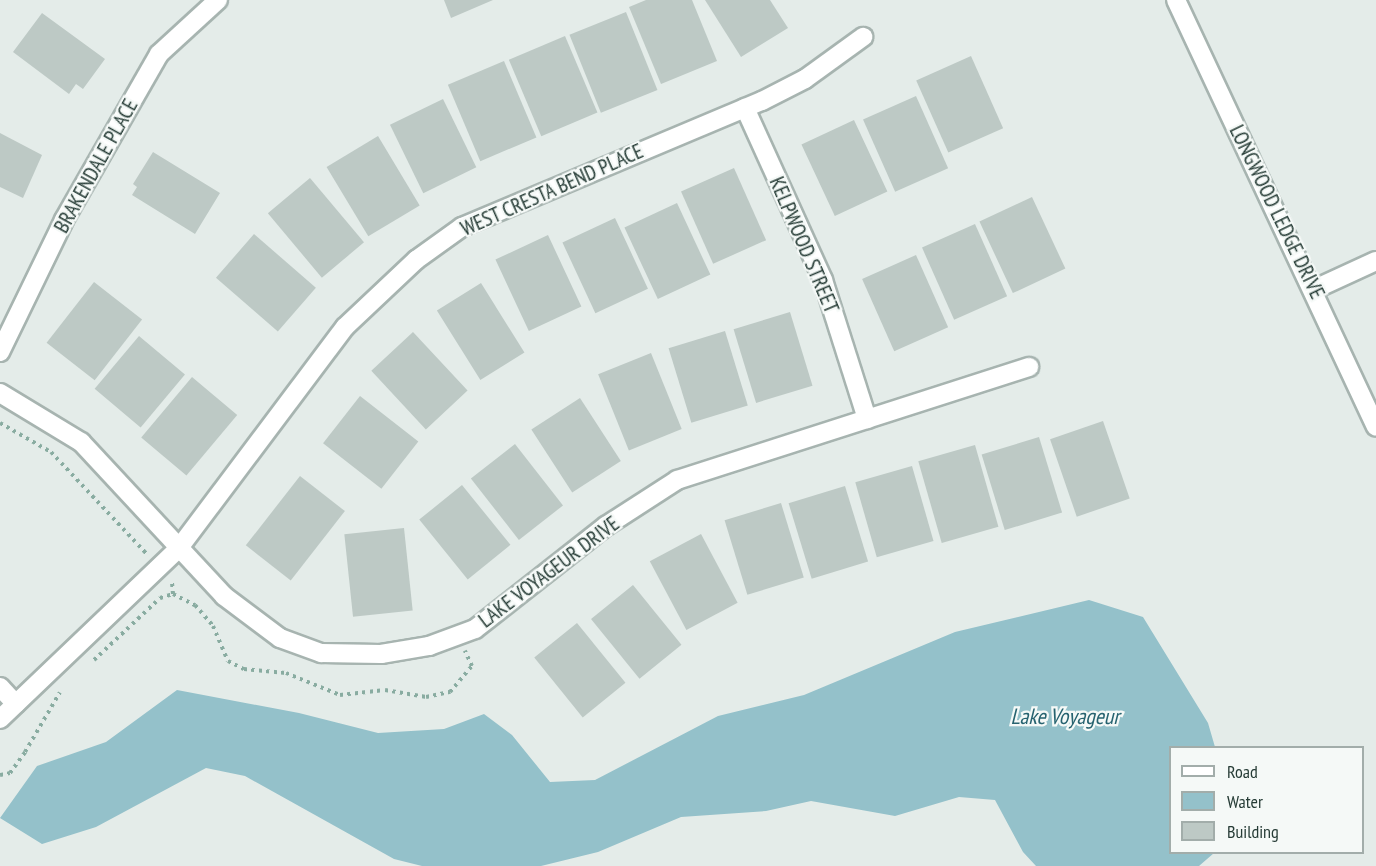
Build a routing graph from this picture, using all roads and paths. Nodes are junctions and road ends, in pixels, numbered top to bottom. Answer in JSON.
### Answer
{"nodes":[{"id":1,"x":218,"y":0,"type":"edge"},
{"id":2,"x":1176,"y":0,"type":"edge"},
{"id":3,"x":863,"y":37,"type":"dead end"},
{"id":4,"x":745,"y":108,"type":"junction"},
{"id":5,"x":1376,"y":261,"type":"edge"},
{"id":6,"x":1315,"y":289,"type":"junction"},
{"id":7,"x":0,"y":352,"type":"edge"},
{"id":8,"x":1029,"y":367,"type":"dead end"},
{"id":9,"x":0,"y":393,"type":"edge"},
{"id":10,"x":867,"y":419,"type":"junction"},
{"id":11,"x":0,"y":423,"type":"edge"},
{"id":12,"x":1376,"y":426,"type":"edge"},
{"id":13,"x":179,"y":548,"type":"junction"},
{"id":14,"x":160,"y":566,"type":"junction"},
{"id":15,"x":84,"y":669,"type":"dead end"},
{"id":16,"x":68,"y":685,"type":"dead end"},
{"id":17,"x":0,"y":687,"type":"edge"},
{"id":18,"x":16,"y":704,"type":"junction"},
{"id":19,"x":0,"y":719,"type":"edge"},
{"id":20,"x":0,"y":775,"type":"edge"}],
"edges":[{"from":1,"to":7,"type":"street","name":"BRAKENDALE PLACE"},
{"from":2,"to":6,"type":"street","name":"LONGWOOD LEDGE DRIVE"},
{"from":3,"to":4,"type":"street","name":"WEST CRESTA BEND PLACE"},
{"from":4,"to":10,"type":"street","name":"KELPWOOD STREET"},
{"from":4,"to":13,"type":"street","name":"WEST CRESTA BEND PLACE"},
{"from":5,"to":6,"type":"street"},
{"from":6,"to":12,"type":"street","name":"LONGWOOD LEDGE DRIVE"},
{"from":8,"to":10,"type":"street","name":"LAKE VOYAGEUR DRIVE"},
{"from":9,"to":13,"type":"street","name":"LAKE VOYAGEUR DRIVE"},
{"from":10,"to":13,"type":"street","name":"LAKE VOYAGEUR DRIVE"},
{"from":11,"to":14,"type":"path"},
{"from":13,"to":14,"type":"street","name":"WEST CRESTA BEND PLACE"},
{"from":14,"to":15,"type":"path"},
{"from":14,"to":18,"type":"street","name":"WEST CRESTA BEND PLACE"},
{"from":16,"to":20,"type":"path"},
{"from":17,"to":18,"type":"street"},
{"from":18,"to":19,"type":"street","name":"WEST CRESTA BEND PLACE"}]}
